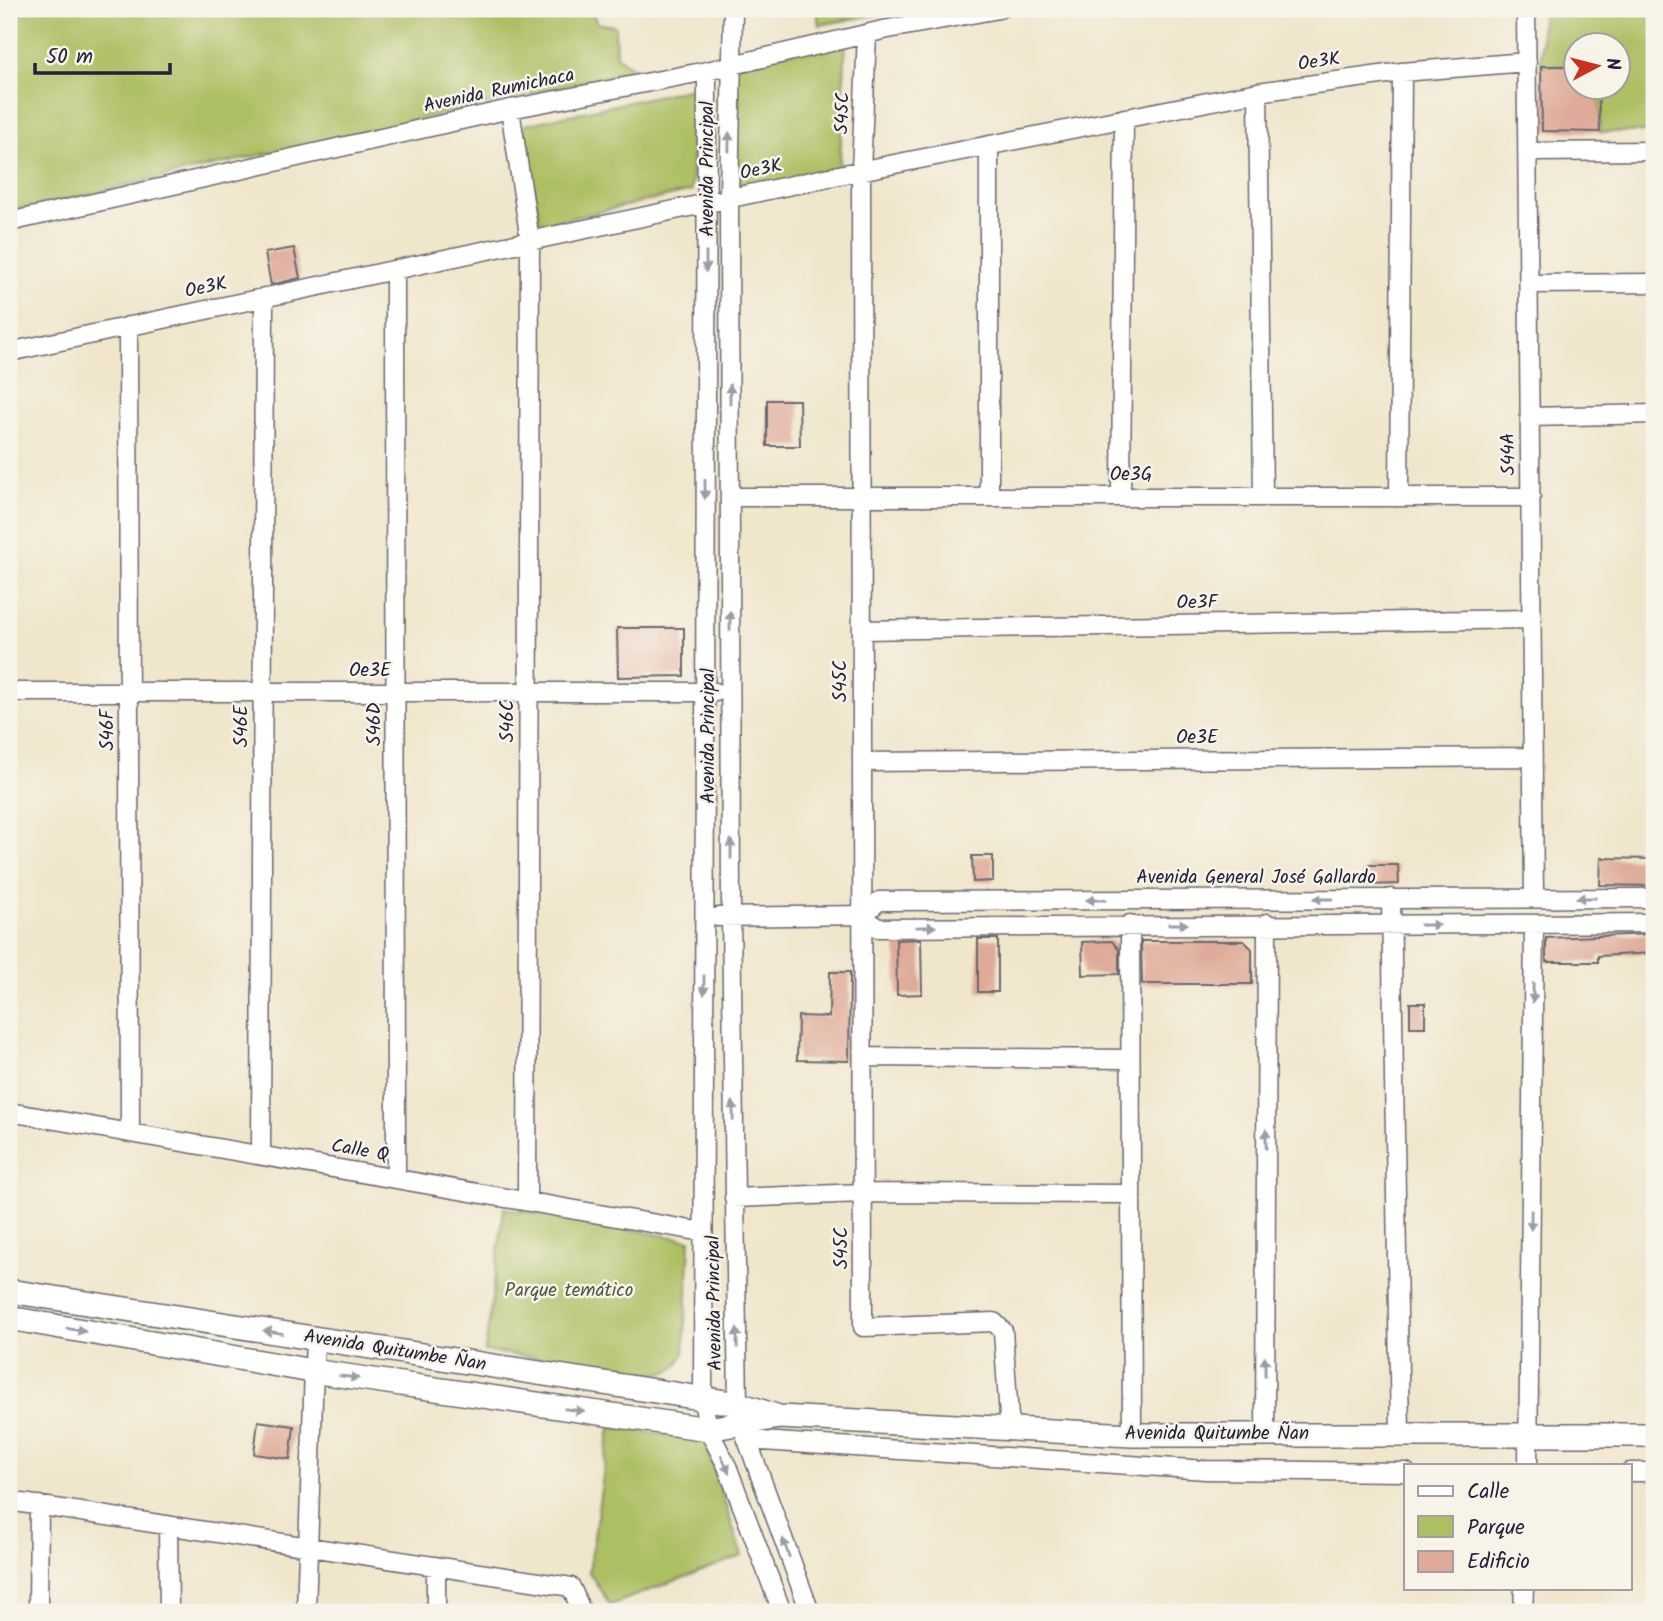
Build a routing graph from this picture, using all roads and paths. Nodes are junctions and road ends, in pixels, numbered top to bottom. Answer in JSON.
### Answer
{"nodes":[{"id":1,"x":733,"y":9,"type":"edge"},
{"id":2,"x":999,"y":9,"type":"edge"},
{"id":3,"x":1526,"y":9,"type":"edge"},
{"id":4,"x":867,"y":34,"type":"junction"},
{"id":5,"x":1527,"y":62,"type":"junction"},
{"id":6,"x":730,"y":65,"type":"junction"},
{"id":7,"x":707,"y":71,"type":"junction"},
{"id":8,"x":1402,"y":72,"type":"junction"},
{"id":9,"x":1258,"y":92,"type":"junction"},
{"id":10,"x":510,"y":109,"type":"junction"},
{"id":11,"x":1124,"y":118,"type":"junction"},
{"id":12,"x":989,"y":145,"type":"junction"},
{"id":13,"x":1654,"y":151,"type":"edge"},
{"id":14,"x":1528,"y":152,"type":"junction"},
{"id":15,"x":861,"y":170,"type":"junction"},
{"id":16,"x":729,"y":198,"type":"junction"},
{"id":17,"x":706,"y":203,"type":"junction"},
{"id":18,"x":9,"y":222,"type":"edge"},
{"id":19,"x":530,"y":241,"type":"junction"},
{"id":20,"x":395,"y":270,"type":"junction"},
{"id":21,"x":1654,"y":283,"type":"edge"},
{"id":22,"x":1529,"y":284,"type":"junction"},
{"id":23,"x":264,"y":297,"type":"junction"},
{"id":24,"x":128,"y":326,"type":"junction"},
{"id":25,"x":9,"y":352,"type":"edge"},
{"id":26,"x":1654,"y":414,"type":"edge"},
{"id":27,"x":1530,"y":417,"type":"junction"},
{"id":28,"x":862,"y":495,"type":"junction"},
{"id":29,"x":989,"y":495,"type":"junction"},
{"id":30,"x":1121,"y":496,"type":"junction"},
{"id":31,"x":1262,"y":496,"type":"junction"},
{"id":32,"x":1399,"y":496,"type":"junction"},
{"id":33,"x":730,"y":497,"type":"junction"},
{"id":34,"x":1531,"y":497,"type":"junction"},
{"id":35,"x":1532,"y":619,"type":"junction"},
{"id":36,"x":862,"y":630,"type":"junction"},
{"id":37,"x":9,"y":692,"type":"edge"},
{"id":38,"x":129,"y":692,"type":"junction"},
{"id":39,"x":263,"y":692,"type":"junction"},
{"id":40,"x":396,"y":692,"type":"junction"},
{"id":41,"x":529,"y":692,"type":"junction"},
{"id":42,"x":705,"y":692,"type":"junction"},
{"id":43,"x":730,"y":693,"type":"junction"},
{"id":44,"x":1533,"y":757,"type":"junction"},
{"id":45,"x":862,"y":762,"type":"junction"},
{"id":46,"x":1391,"y":898,"type":"junction"},
{"id":47,"x":1534,"y":898,"type":"junction"},
{"id":48,"x":1654,"y":898,"type":"edge"},
{"id":49,"x":863,"y":915,"type":"junction"},
{"id":50,"x":704,"y":917,"type":"junction"},
{"id":51,"x":730,"y":917,"type":"junction"},
{"id":52,"x":1267,"y":923,"type":"junction"},
{"id":53,"x":1654,"y":923,"type":"edge"},
{"id":54,"x":1130,"y":924,"type":"junction"},
{"id":55,"x":1392,"y":925,"type":"junction"},
{"id":56,"x":1534,"y":925,"type":"junction"},
{"id":57,"x":863,"y":1057,"type":"junction"},
{"id":58,"x":1130,"y":1059,"type":"junction"},
{"id":59,"x":9,"y":1112,"type":"edge"},
{"id":60,"x":130,"y":1133,"type":"junction"},
{"id":61,"x":261,"y":1155,"type":"junction"},
{"id":62,"x":396,"y":1179,"type":"junction"},
{"id":63,"x":863,"y":1193,"type":"junction"},
{"id":64,"x":1131,"y":1194,"type":"junction"},
{"id":65,"x":734,"y":1198,"type":"junction"},
{"id":66,"x":527,"y":1201,"type":"junction"},
{"id":67,"x":703,"y":1232,"type":"junction"},
{"id":68,"x":9,"y":1291,"type":"edge"},
{"id":69,"x":9,"y":1318,"type":"edge"},
{"id":70,"x":315,"y":1338,"type":"junction"},
{"id":71,"x":312,"y":1371,"type":"junction"},
{"id":72,"x":703,"y":1400,"type":"junction"},
{"id":73,"x":742,"y":1419,"type":"junction"},
{"id":74,"x":708,"y":1429,"type":"junction"},
{"id":75,"x":1010,"y":1431,"type":"junction"},
{"id":76,"x":1529,"y":1433,"type":"junction"},
{"id":77,"x":1132,"y":1434,"type":"junction"},
{"id":78,"x":1265,"y":1434,"type":"junction"},
{"id":79,"x":1400,"y":1434,"type":"junction"},
{"id":80,"x":1654,"y":1435,"type":"edge"},
{"id":81,"x":1528,"y":1464,"type":"edge"},
{"id":82,"x":1404,"y":1472,"type":"edge"},
{"id":83,"x":1632,"y":1472,"type":"edge"},
{"id":84,"x":1654,"y":1472,"type":"edge"},
{"id":85,"x":9,"y":1501,"type":"edge"},
{"id":86,"x":39,"y":1505,"type":"junction"},
{"id":87,"x":168,"y":1525,"type":"junction"},
{"id":88,"x":306,"y":1546,"type":"junction"},
{"id":89,"x":436,"y":1566,"type":"junction"},
{"id":90,"x":571,"y":1587,"type":"junction"},
{"id":91,"x":1524,"y":1590,"type":"edge"},
{"id":92,"x":38,"y":1612,"type":"edge"},
{"id":93,"x":169,"y":1612,"type":"edge"},
{"id":94,"x":306,"y":1612,"type":"edge"},
{"id":95,"x":436,"y":1612,"type":"edge"},
{"id":96,"x":571,"y":1612,"type":"edge"},
{"id":97,"x":582,"y":1612,"type":"edge"},
{"id":98,"x":782,"y":1612,"type":"edge"},
{"id":99,"x":810,"y":1612,"type":"edge"},
{"id":100,"x":1523,"y":1612,"type":"edge"}],
"edges":[{"from":1,"to":6,"type":"street","name":"Avenida Principal"},
{"from":2,"to":4,"type":"street","name":"Avenida Rumichaca"},
{"from":3,"to":5,"type":"street","name":"S44A"},
{"from":4,"to":6,"type":"street","name":"Avenida Rumichaca"},
{"from":4,"to":15,"type":"street","name":"S45C"},
{"from":5,"to":8,"type":"street","name":"Oe3K"},
{"from":5,"to":14,"type":"street","name":"S44A"},
{"from":6,"to":7,"type":"street","name":"Avenida Rumichaca"},
{"from":16,"to":6,"type":"street","name":"Avenida Principal","one_way":true},
{"from":7,"to":10,"type":"street","name":"Avenida Rumichaca"},
{"from":7,"to":17,"type":"street","name":"Avenida Principal"},
{"from":8,"to":9,"type":"street","name":"Oe3K"},
{"from":8,"to":32,"type":"street"},
{"from":9,"to":11,"type":"street","name":"Oe3K"},
{"from":9,"to":31,"type":"street"},
{"from":10,"to":18,"type":"street","name":"Avenida Rumichaca"},
{"from":10,"to":19,"type":"street","name":"S46C"},
{"from":11,"to":12,"type":"street","name":"Oe3K"},
{"from":11,"to":30,"type":"street"},
{"from":12,"to":15,"type":"street","name":"Oe3K"},
{"from":12,"to":29,"type":"street"},
{"from":13,"to":14,"type":"street"},
{"from":14,"to":22,"type":"street","name":"S44A"},
{"from":15,"to":16,"type":"street","name":"Oe3K"},
{"from":15,"to":28,"type":"street","name":"S45C"},
{"from":16,"to":17,"type":"street","name":"Oe3K"},
{"from":33,"to":16,"type":"street","name":"Avenida Principal","one_way":true},
{"from":17,"to":19,"type":"street","name":"Oe3K"},
{"from":17,"to":42,"type":"street","name":"Avenida Principal","one_way":true},
{"from":19,"to":20,"type":"street","name":"Oe3K"},
{"from":19,"to":41,"type":"street","name":"S46C"},
{"from":20,"to":23,"type":"street","name":"Oe3K"},
{"from":20,"to":40,"type":"street","name":"S46D"},
{"from":21,"to":22,"type":"street"},
{"from":22,"to":27,"type":"street","name":"S44A"},
{"from":23,"to":24,"type":"street","name":"Oe3K"},
{"from":23,"to":39,"type":"street","name":"S46E"},
{"from":24,"to":25,"type":"street","name":"Oe3K"},
{"from":24,"to":38,"type":"street","name":"S46F"},
{"from":26,"to":27,"type":"street"},
{"from":27,"to":34,"type":"street","name":"S44A"},
{"from":28,"to":29,"type":"street","name":"Oe3G"},
{"from":28,"to":33,"type":"street","name":"Oe3G"},
{"from":28,"to":36,"type":"street","name":"S45C"},
{"from":29,"to":30,"type":"street","name":"Oe3G"},
{"from":30,"to":31,"type":"street","name":"Oe3G"},
{"from":31,"to":32,"type":"street","name":"Oe3G"},
{"from":32,"to":34,"type":"street","name":"Oe3G"},
{"from":43,"to":33,"type":"street","name":"Avenida Principal","one_way":true},
{"from":34,"to":35,"type":"street","name":"S44A"},
{"from":35,"to":36,"type":"street","name":"Oe3F"},
{"from":35,"to":44,"type":"street","name":"S44A"},
{"from":36,"to":45,"type":"street","name":"S45C"},
{"from":37,"to":38,"type":"street","name":"Oe3E"},
{"from":38,"to":39,"type":"street","name":"Oe3E"},
{"from":38,"to":60,"type":"street","name":"S46F"},
{"from":39,"to":40,"type":"street","name":"Oe3E"},
{"from":39,"to":61,"type":"street","name":"S46E"},
{"from":40,"to":41,"type":"street","name":"Oe3E"},
{"from":40,"to":62,"type":"street","name":"S46D"},
{"from":41,"to":42,"type":"street","name":"Oe3E"},
{"from":41,"to":66,"type":"street","name":"S46C"},
{"from":42,"to":43,"type":"street","name":"Oe3E"},
{"from":42,"to":50,"type":"street","name":"Avenida Principal"},
{"from":51,"to":43,"type":"street","name":"Avenida Principal","one_way":true},
{"from":44,"to":45,"type":"street","name":"Oe3E"},
{"from":44,"to":47,"type":"street","name":"S44A"},
{"from":45,"to":49,"type":"street","name":"S45C"},
{"from":46,"to":47,"type":"street","name":"Avenida General José Gallardo"},
{"from":46,"to":49,"type":"street","name":"Avenida General José Gallardo","one_way":true},
{"from":46,"to":55,"type":"street"},
{"from":48,"to":47,"type":"street","name":"Avenida General José Gallardo","one_way":true},
{"from":49,"to":51,"type":"street","name":"Avenida General José Gallardo"},
{"from":49,"to":54,"type":"street","name":"Avenida General José Gallardo","one_way":true},
{"from":49,"to":57,"type":"street","name":"S45C"},
{"from":50,"to":51,"type":"street","name":"Avenida General José Gallardo"},
{"from":50,"to":67,"type":"street","name":"Avenida Principal","one_way":true},
{"from":65,"to":51,"type":"street","name":"Avenida Principal","one_way":true},
{"from":54,"to":52,"type":"street","name":"Avenida General José Gallardo","one_way":true},
{"from":52,"to":55,"type":"street","name":"Avenida General José Gallardo"},
{"from":78,"to":52,"type":"street","one_way":true},
{"from":53,"to":56,"type":"street","name":"Avenida General José Gallardo"},
{"from":54,"to":58,"type":"street"},
{"from":55,"to":56,"type":"street","name":"Avenida General José Gallardo","one_way":true},
{"from":55,"to":79,"type":"street"},
{"from":56,"to":76,"type":"street","one_way":true},
{"from":57,"to":58,"type":"street"},
{"from":57,"to":63,"type":"street","name":"S45C"},
{"from":58,"to":64,"type":"street"},
{"from":59,"to":60,"type":"street","name":"Calle Q"},
{"from":60,"to":61,"type":"street","name":"Calle Q"},
{"from":61,"to":62,"type":"street","name":"Calle Q"},
{"from":62,"to":66,"type":"street","name":"Calle Q"},
{"from":63,"to":64,"type":"street"},
{"from":63,"to":65,"type":"street"},
{"from":63,"to":75,"type":"street","name":"S45C"},
{"from":64,"to":77,"type":"street"},
{"from":73,"to":65,"type":"street","name":"Avenida Principal","one_way":true},
{"from":66,"to":67,"type":"street","name":"Calle Q"},
{"from":67,"to":72,"type":"street","name":"Avenida Principal"},
{"from":70,"to":68,"type":"street","name":"Avenida Quitumbe Ñan","one_way":true},
{"from":69,"to":71,"type":"street","name":"Avenida Quitumbe Ñan","one_way":true},
{"from":70,"to":71,"type":"street"},
{"from":70,"to":72,"type":"street","name":"Avenida Quitumbe Ñan"},
{"from":71,"to":74,"type":"street","name":"Avenida Quitumbe Ñan","one_way":true},
{"from":71,"to":88,"type":"street"},
{"from":72,"to":73,"type":"street","name":"Avenida Quitumbe Ñan"},
{"from":72,"to":74,"type":"street","name":"Avenida Principal"},
{"from":73,"to":74,"type":"street","name":"Avenida Quitumbe Ñan"},
{"from":73,"to":75,"type":"street","name":"Avenida Quitumbe Ñan"},
{"from":73,"to":82,"type":"street"},
{"from":99,"to":73,"type":"street","name":"Avenida Principal","one_way":true},
{"from":74,"to":98,"type":"street","name":"Avenida Principal","one_way":true},
{"from":75,"to":77,"type":"street","name":"Avenida Quitumbe Ñan"},
{"from":76,"to":79,"type":"street","name":"Avenida Quitumbe Ñan"},
{"from":76,"to":80,"type":"street","name":"Avenida Quitumbe Ñan"},
{"from":76,"to":81,"type":"street"},
{"from":77,"to":78,"type":"street","name":"Avenida Quitumbe Ñan"},
{"from":78,"to":79,"type":"street","name":"Avenida Quitumbe Ñan"},
{"from":83,"to":84,"type":"street"},
{"from":85,"to":86,"type":"street"},
{"from":86,"to":87,"type":"street"},
{"from":86,"to":92,"type":"street"},
{"from":87,"to":88,"type":"street"},
{"from":87,"to":93,"type":"street"},
{"from":88,"to":89,"type":"street"},
{"from":88,"to":94,"type":"street"},
{"from":89,"to":90,"type":"street"},
{"from":89,"to":95,"type":"street"},
{"from":90,"to":96,"type":"street"},
{"from":90,"to":97,"type":"street"},
{"from":91,"to":100,"type":"street"}]}
